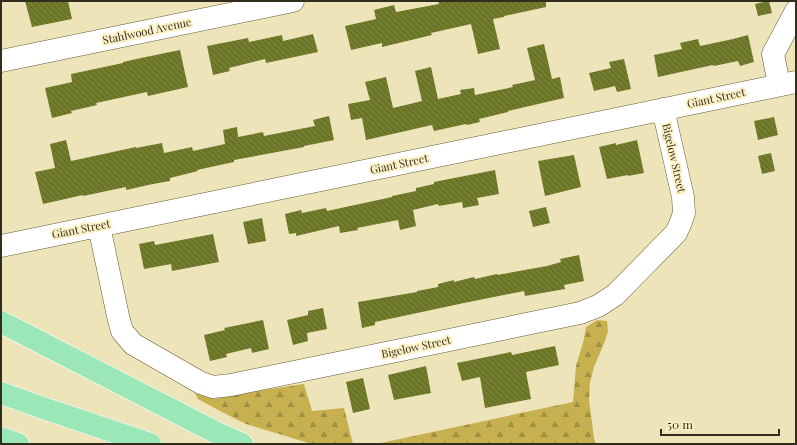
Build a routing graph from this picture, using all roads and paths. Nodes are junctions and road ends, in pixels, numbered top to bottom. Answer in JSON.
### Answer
{"nodes":[{"id":1,"x":293,"y":1,"type":"edge"},
{"id":2,"x":796,"y":11,"type":"edge"},
{"id":3,"x":1,"y":61,"type":"edge"},
{"id":4,"x":788,"y":84,"type":"edge"},
{"id":5,"x":663,"y":109,"type":"junction"},
{"id":6,"x":99,"y":226,"type":"junction"},
{"id":7,"x":1,"y":246,"type":"edge"},
{"id":8,"x":1,"y":322,"type":"edge"},
{"id":9,"x":1,"y":393,"type":"edge"},
{"id":10,"x":1,"y":438,"type":"edge"},
{"id":11,"x":18,"y":444,"type":"edge"},
{"id":12,"x":150,"y":444,"type":"edge"},
{"id":13,"x":242,"y":444,"type":"edge"}],
"edges":[{"from":1,"to":3,"type":"street","name":"Stahlwood Avenue"},
{"from":2,"to":4,"type":"street"},
{"from":4,"to":5,"type":"street","name":"Giant Street"},
{"from":5,"to":6,"type":"street","name":"Giant Street"},
{"from":5,"to":6,"type":"street","name":"Bigelow Street"},
{"from":6,"to":7,"type":"street","name":"Giant Street"},
{"from":8,"to":13,"type":"highway"},
{"from":9,"to":12,"type":"highway"},
{"from":10,"to":11,"type":"highway"}]}
